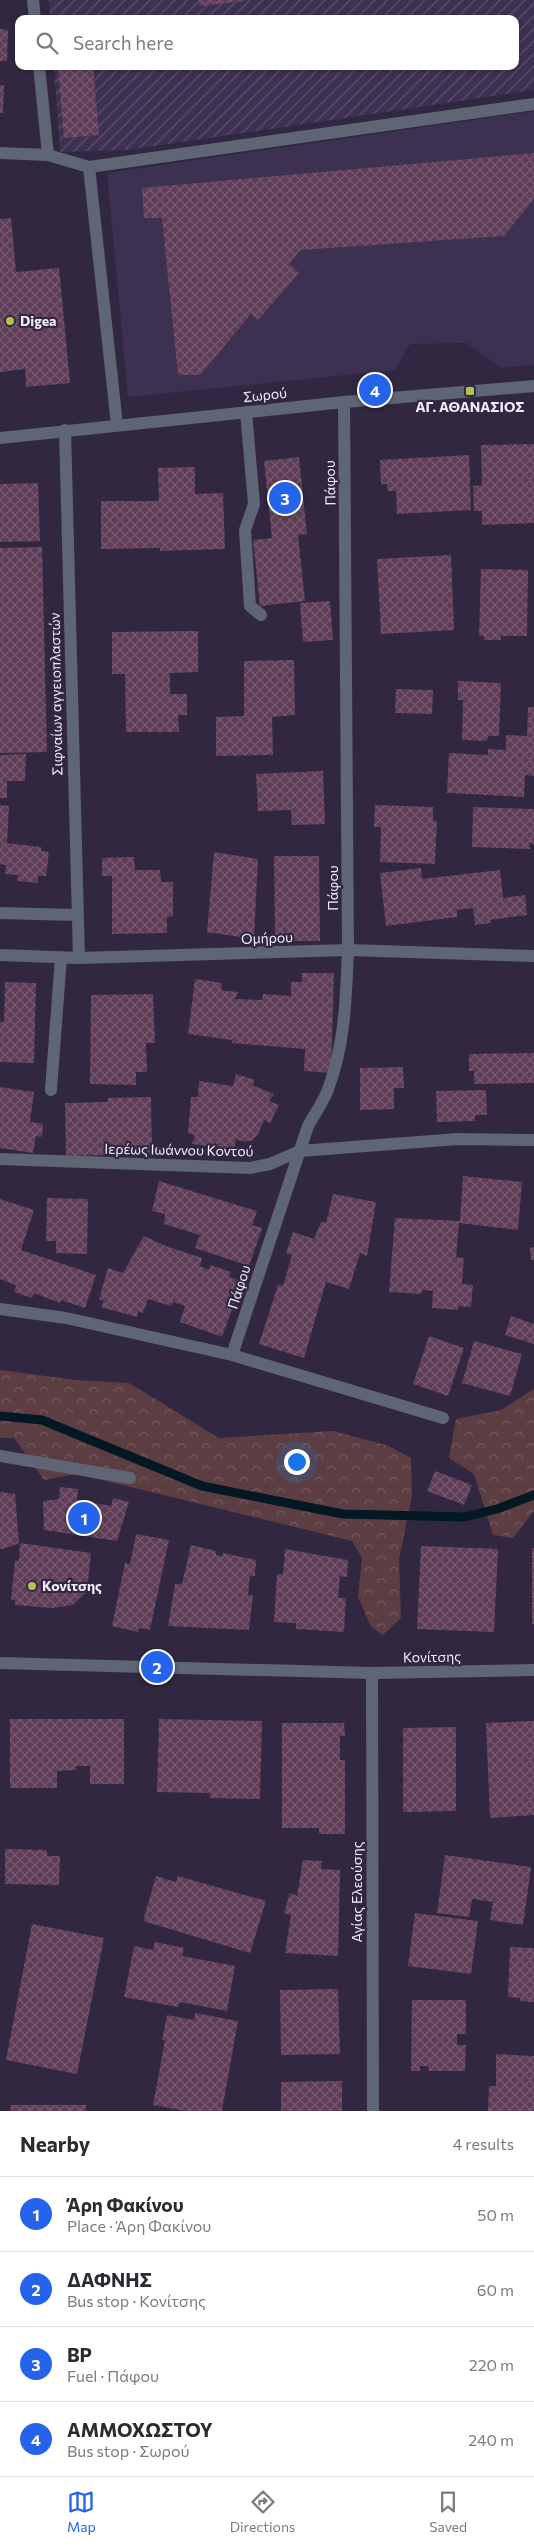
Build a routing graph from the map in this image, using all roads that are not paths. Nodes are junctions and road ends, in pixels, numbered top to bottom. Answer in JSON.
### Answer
{"nodes":[{"id":1,"x":33,"y":0,"type":"edge"},
{"id":2,"x":35,"y":15,"type":"edge"},
{"id":3,"x":39,"y":70,"type":"edge"},
{"id":4,"x":534,"y":104,"type":"edge"},
{"id":5,"x":0,"y":153,"type":"edge"},
{"id":6,"x":48,"y":156,"type":"junction"},
{"id":7,"x":89,"y":167,"type":"junction"},
{"id":8,"x":534,"y":386,"type":"edge"},
{"id":9,"x":344,"y":402,"type":"junction"},
{"id":10,"x":246,"y":412,"type":"junction"},
{"id":11,"x":117,"y":425,"type":"junction"},
{"id":12,"x":65,"y":430,"type":"junction"},
{"id":13,"x":0,"y":438,"type":"edge"},
{"id":14,"x":261,"y":615,"type":"dead end"},
{"id":15,"x":0,"y":912,"type":"edge"},
{"id":16,"x":76,"y":915,"type":"junction"},
{"id":17,"x":348,"y":950,"type":"junction"},
{"id":18,"x":0,"y":955,"type":"edge"},
{"id":19,"x":534,"y":956,"type":"edge"},
{"id":20,"x":61,"y":957,"type":"junction"},
{"id":21,"x":79,"y":958,"type":"junction"},
{"id":22,"x":51,"y":1090,"type":"dead end"},
{"id":23,"x":534,"y":1140,"type":"edge"},
{"id":24,"x":300,"y":1152,"type":"junction"},
{"id":25,"x":0,"y":1160,"type":"edge"},
{"id":26,"x":0,"y":1309,"type":"edge"},
{"id":27,"x":232,"y":1355,"type":"junction"},
{"id":28,"x":444,"y":1418,"type":"dead end"},
{"id":29,"x":0,"y":1456,"type":"edge"},
{"id":30,"x":130,"y":1478,"type":"dead end"},
{"id":31,"x":0,"y":1663,"type":"edge"},
{"id":32,"x":534,"y":1670,"type":"edge"},
{"id":33,"x":372,"y":1673,"type":"junction"},
{"id":34,"x":373,"y":2111,"type":"edge"}],
"edges":[{"from":1,"to":2,"type":"street"},
{"from":3,"to":6,"type":"street"},
{"from":4,"to":7,"type":"street"},
{"from":5,"to":6,"type":"street"},
{"from":6,"to":7,"type":"street"},
{"from":7,"to":11,"type":"street"},
{"from":8,"to":9,"type":"street","name":"Σωρού"},
{"from":9,"to":10,"type":"street","name":"Σωρού"},
{"from":9,"to":17,"type":"street","name":"Πάφου"},
{"from":10,"to":11,"type":"street","name":"Σωρού"},
{"from":10,"to":14,"type":"street"},
{"from":11,"to":12,"type":"street","name":"Σωρού"},
{"from":12,"to":13,"type":"street","name":"Σωρού"},
{"from":12,"to":16,"type":"street","name":"Σιφναίων αγγειοπλαστών"},
{"from":15,"to":16,"type":"street"},
{"from":16,"to":21,"type":"street","name":"Σιφναίων αγγειοπλαστών"},
{"from":17,"to":19,"type":"street","name":"Ομήρου"},
{"from":17,"to":21,"type":"street","name":"Ομήρου"},
{"from":17,"to":24,"type":"street","name":"Πάφου"},
{"from":18,"to":20,"type":"street","name":"Ομήρου"},
{"from":20,"to":21,"type":"street","name":"Ομήρου"},
{"from":20,"to":22,"type":"street"},
{"from":23,"to":24,"type":"street","name":"Ιερέως Ιωάννου Κοντού"},
{"from":24,"to":25,"type":"street","name":"Ιερέως Ιωάννου Κοντού"},
{"from":24,"to":27,"type":"street","name":"Πάφου"},
{"from":26,"to":27,"type":"street"},
{"from":27,"to":28,"type":"street"},
{"from":29,"to":30,"type":"street"},
{"from":31,"to":33,"type":"street","name":"Κονίτσης"},
{"from":32,"to":33,"type":"street","name":"Κονίτσης"},
{"from":33,"to":34,"type":"street","name":"Αγίας Ελεούσης"}]}
